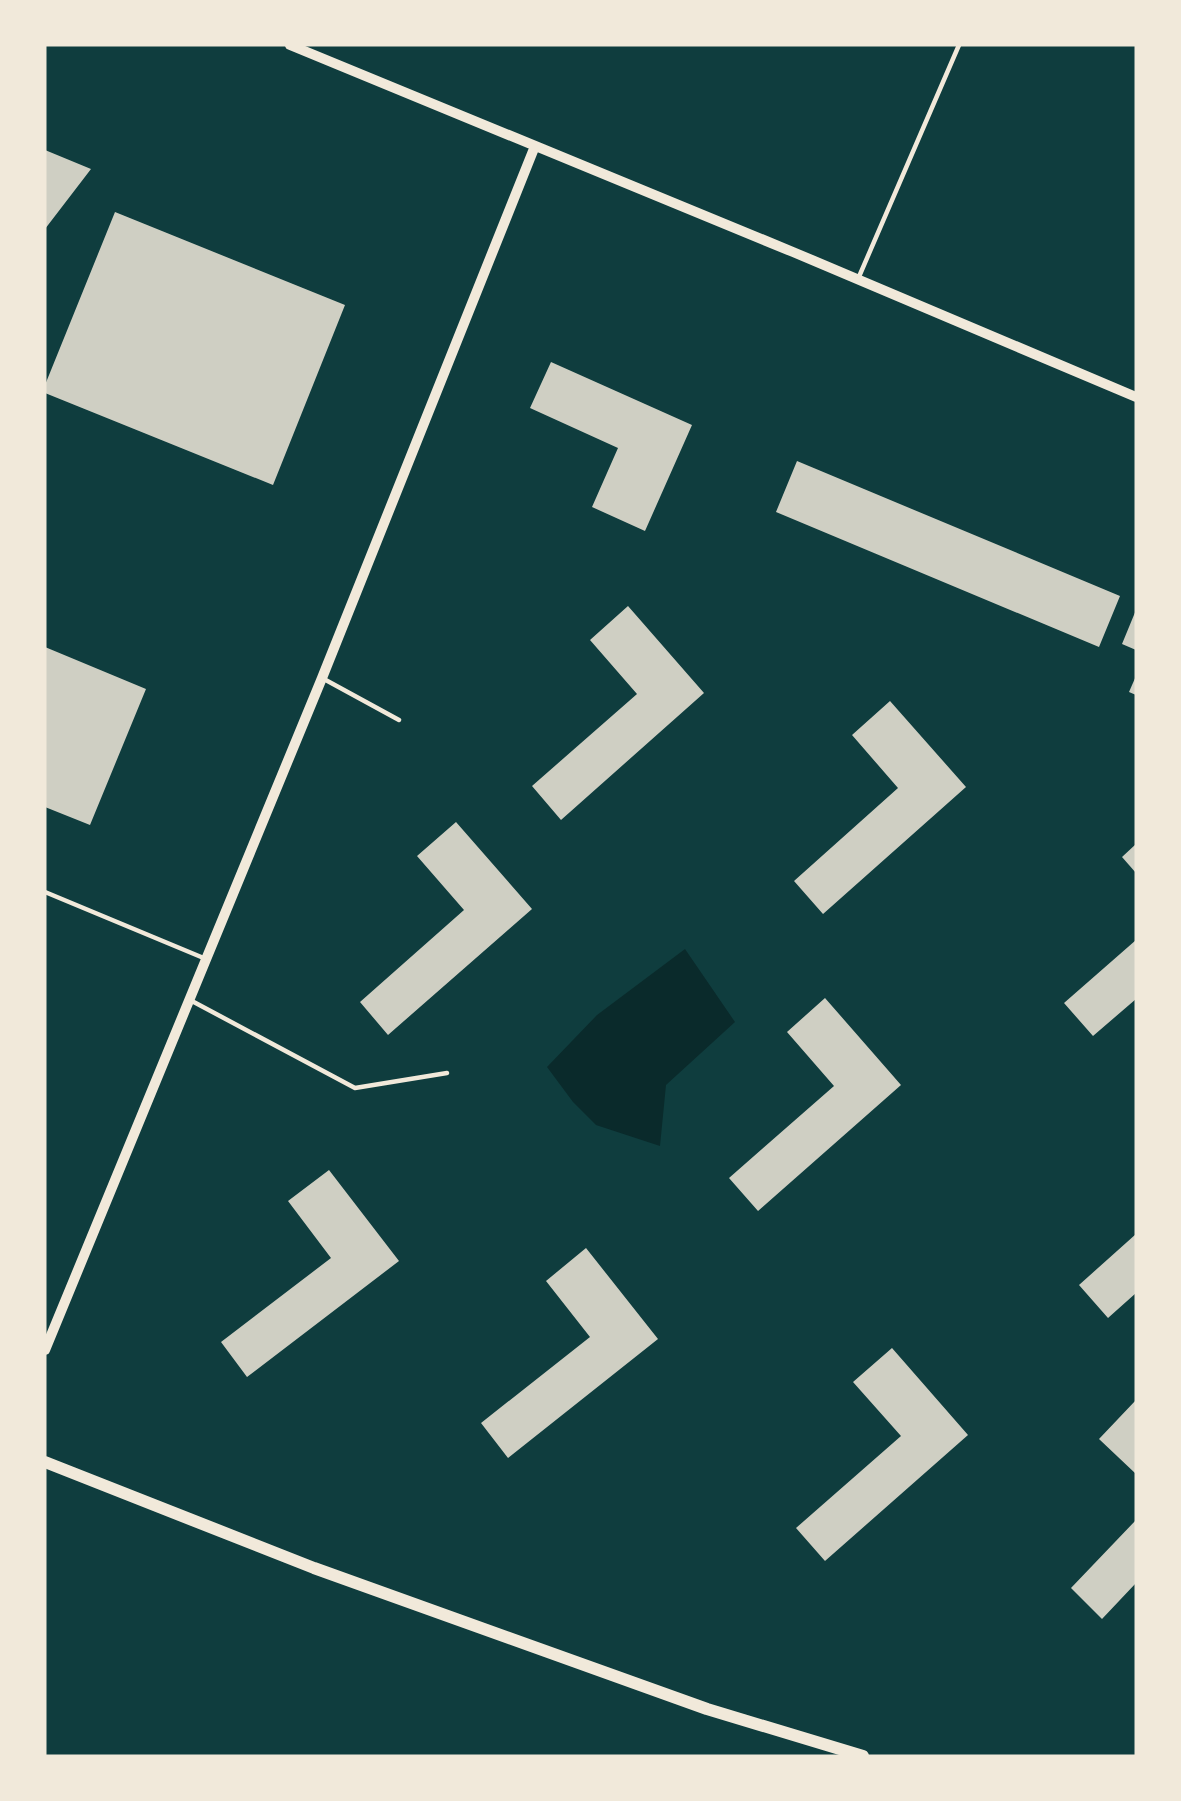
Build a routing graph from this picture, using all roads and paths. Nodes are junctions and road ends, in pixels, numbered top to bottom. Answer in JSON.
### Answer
{"nodes":[{"id":1,"x":290,"y":45,"type":"edge"},
{"id":2,"x":959,"y":45,"type":"edge"},
{"id":3,"x":536,"y":146,"type":"junction"},
{"id":4,"x":858,"y":279,"type":"junction"},
{"id":5,"x":1136,"y":397,"type":"edge"},
{"id":6,"x":322,"y":678,"type":"junction"},
{"id":7,"x":399,"y":720,"type":"dead end"},
{"id":8,"x":45,"y":892,"type":"edge"},
{"id":9,"x":207,"y":959,"type":"junction"},
{"id":10,"x":190,"y":999,"type":"junction"},
{"id":11,"x":447,"y":1073,"type":"dead end"},
{"id":12,"x":45,"y":1350,"type":"edge"},
{"id":13,"x":45,"y":1462,"type":"edge"},
{"id":14,"x":863,"y":1756,"type":"edge"}],
"edges":[{"from":1,"to":3,"type":"street"},
{"from":2,"to":4,"type":"lane"},
{"from":3,"to":4,"type":"street"},
{"from":3,"to":6,"type":"street"},
{"from":4,"to":5,"type":"street"},
{"from":6,"to":7,"type":"lane"},
{"from":6,"to":9,"type":"street"},
{"from":8,"to":9,"type":"lane"},
{"from":9,"to":10,"type":"street"},
{"from":10,"to":11,"type":"lane"},
{"from":10,"to":12,"type":"street"},
{"from":13,"to":14,"type":"main road"}]}
